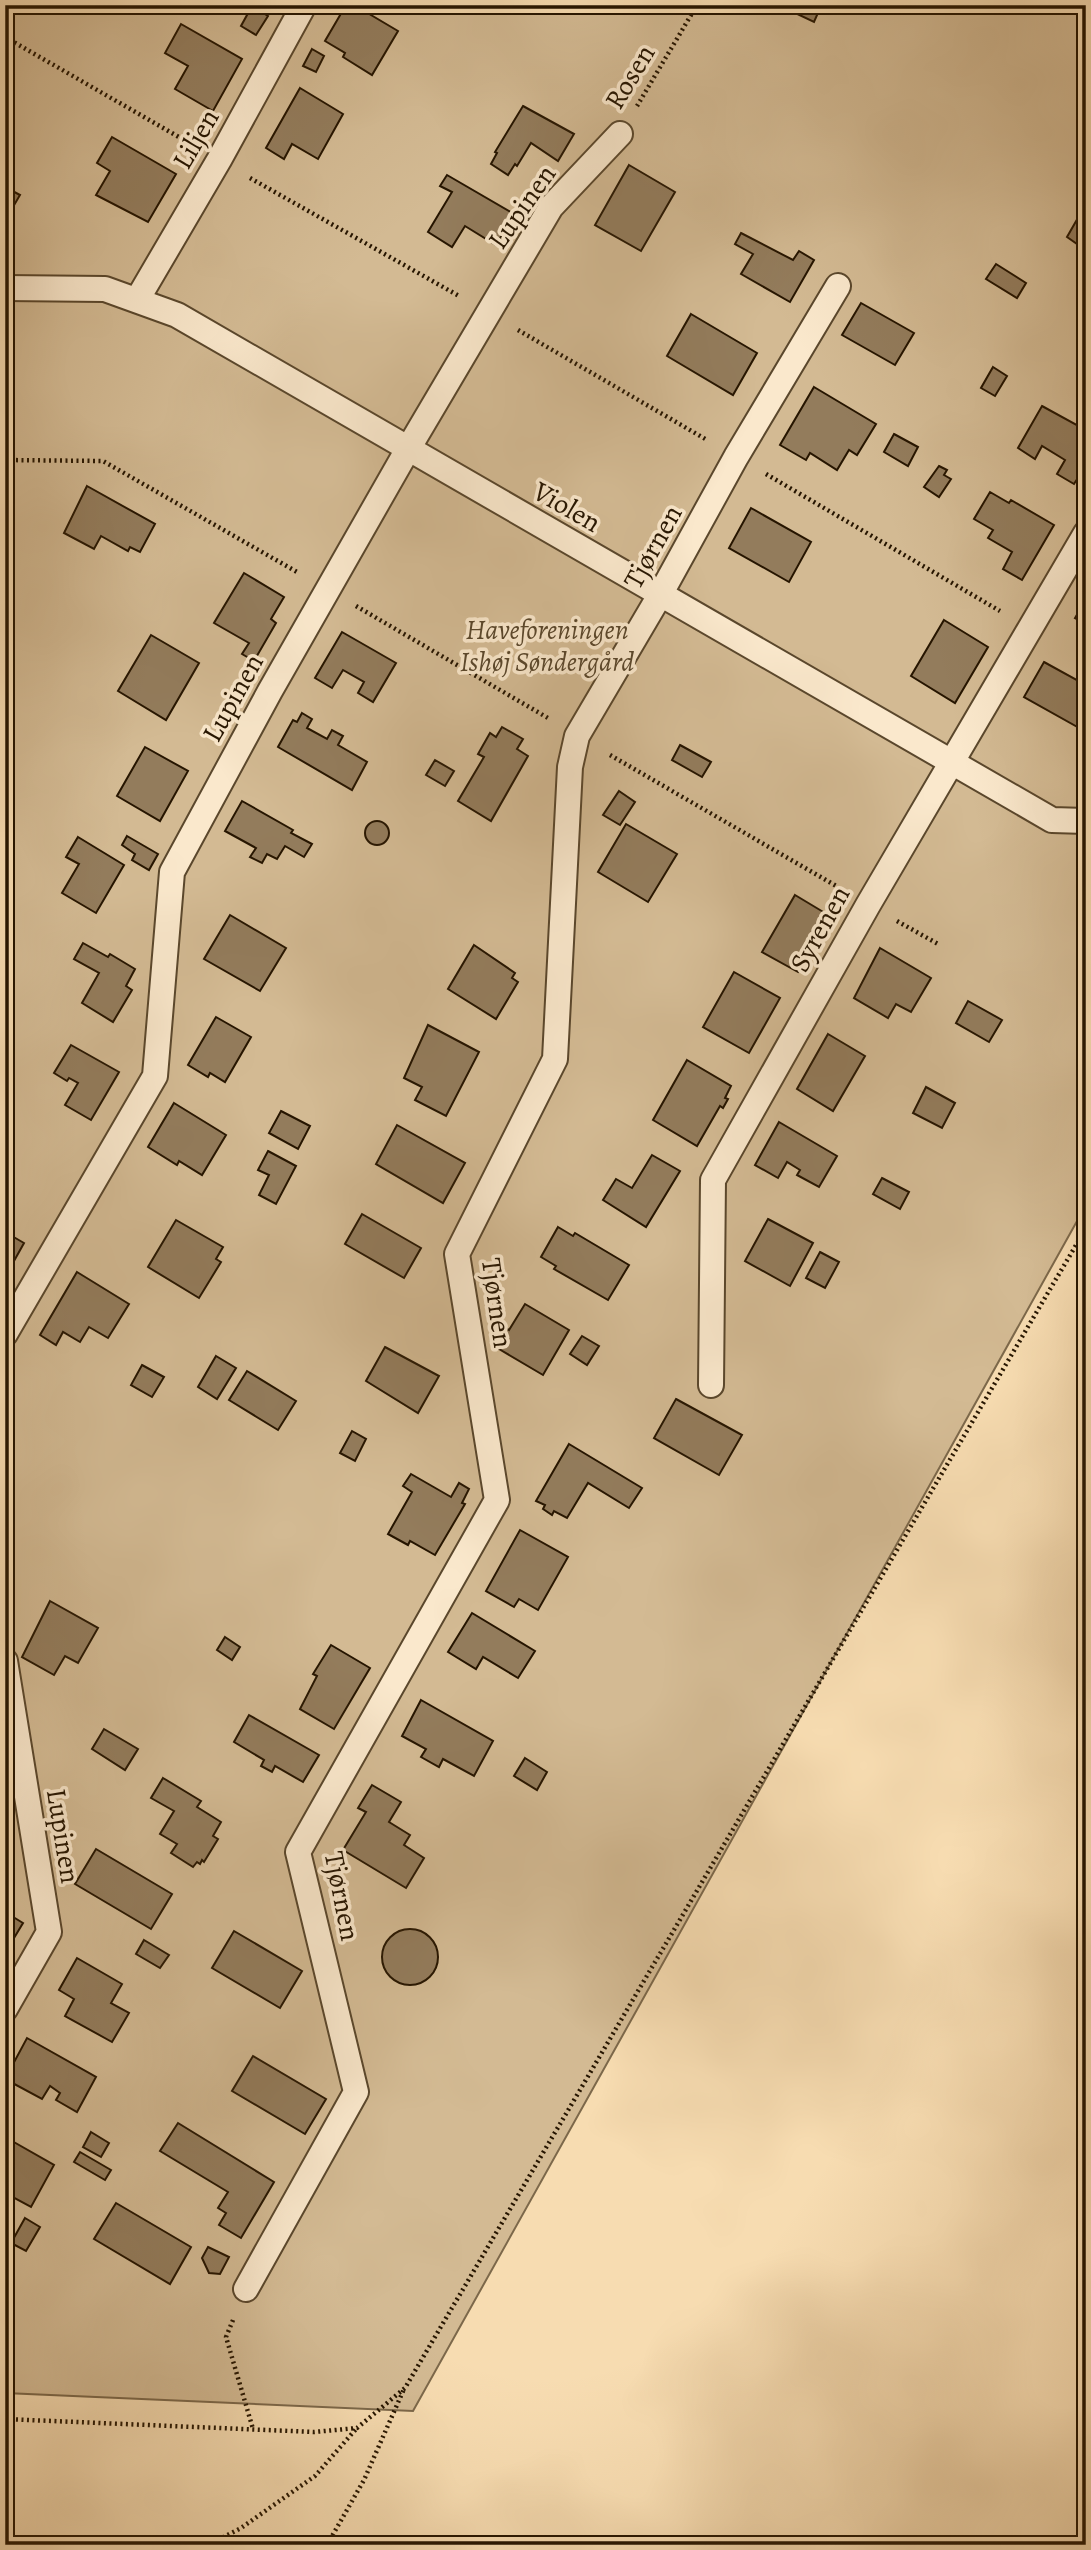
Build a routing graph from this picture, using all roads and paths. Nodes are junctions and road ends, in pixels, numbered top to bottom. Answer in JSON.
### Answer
{"nodes":[{"id":1,"x":304,"y":5,"type":"edge"},
{"id":2,"x":697,"y":5,"type":"edge"},
{"id":3,"x":620,"y":134,"type":"joint"},
{"id":4,"x":838,"y":286,"type":"dead end"},
{"id":5,"x":5,"y":288,"type":"edge"},
{"id":6,"x":137,"y":300,"type":"junction"},
{"id":7,"x":408,"y":449,"type":"junction"},
{"id":8,"x":5,"y":460,"type":"edge"},
{"id":9,"x":1086,"y":533,"type":"edge"},
{"id":10,"x":329,"y":590,"type":"junction"},
{"id":11,"x":660,"y":595,"type":"junction"},
{"id":12,"x":577,"y":736,"type":"junction"},
{"id":13,"x":951,"y":763,"type":"junction"},
{"id":14,"x":1086,"y":821,"type":"edge"},
{"id":15,"x":868,"y":905,"type":"junction"},
{"id":16,"x":938,"y":944,"type":"dead end"},
{"id":17,"x":1086,"y":1228,"type":"edge"},
{"id":18,"x":5,"y":1334,"type":"edge"},
{"id":19,"x":711,"y":1385,"type":"dead end"},
{"id":20,"x":5,"y":1661,"type":"edge"},
{"id":21,"x":5,"y":2009,"type":"edge"},
{"id":22,"x":246,"y":2290,"type":"joint"},
{"id":23,"x":405,"y":2388,"type":"junction"},
{"id":24,"x":5,"y":2419,"type":"edge"},
{"id":25,"x":357,"y":2428,"type":"junction"},
{"id":26,"x":253,"y":2429,"type":"junction"},
{"id":27,"x":208,"y":2545,"type":"edge"},
{"id":28,"x":327,"y":2545,"type":"edge"}],
"edges":[{"from":1,"to":6,"type":"lane","name":"Liljen"},
{"from":2,"to":3,"type":"path","name":"Rosen"},
{"from":3,"to":7,"type":"lane","name":"Lupinen"},
{"from":4,"to":11,"type":"lane","name":"Tjørnen"},
{"from":5,"to":6,"type":"lane","name":"Violen"},
{"from":6,"to":7,"type":"lane","name":"Violen"},
{"from":7,"to":10,"type":"lane","name":"Lupinen"},
{"from":7,"to":11,"type":"lane","name":"Violen"},
{"from":8,"to":10,"type":"path"},
{"from":9,"to":13,"type":"lane","name":"Syrenen"},
{"from":10,"to":12,"type":"path"},
{"from":10,"to":18,"type":"lane","name":"Lupinen"},
{"from":11,"to":12,"type":"lane","name":"Tjørnen"},
{"from":11,"to":13,"type":"lane","name":"Violen"},
{"from":12,"to":15,"type":"path"},
{"from":12,"to":22,"type":"lane","name":"Tjørnen"},
{"from":13,"to":14,"type":"lane","name":"Violen"},
{"from":13,"to":15,"type":"lane","name":"Syrenen"},
{"from":15,"to":16,"type":"path"},
{"from":15,"to":19,"type":"lane","name":"Syrenen"},
{"from":17,"to":23,"type":"path"},
{"from":20,"to":21,"type":"lane","name":"Lupinen"},
{"from":22,"to":26,"type":"path"},
{"from":23,"to":25,"type":"path"},
{"from":23,"to":28,"type":"path"},
{"from":24,"to":26,"type":"path"},
{"from":25,"to":26,"type":"path"},
{"from":25,"to":27,"type":"path"}]}
